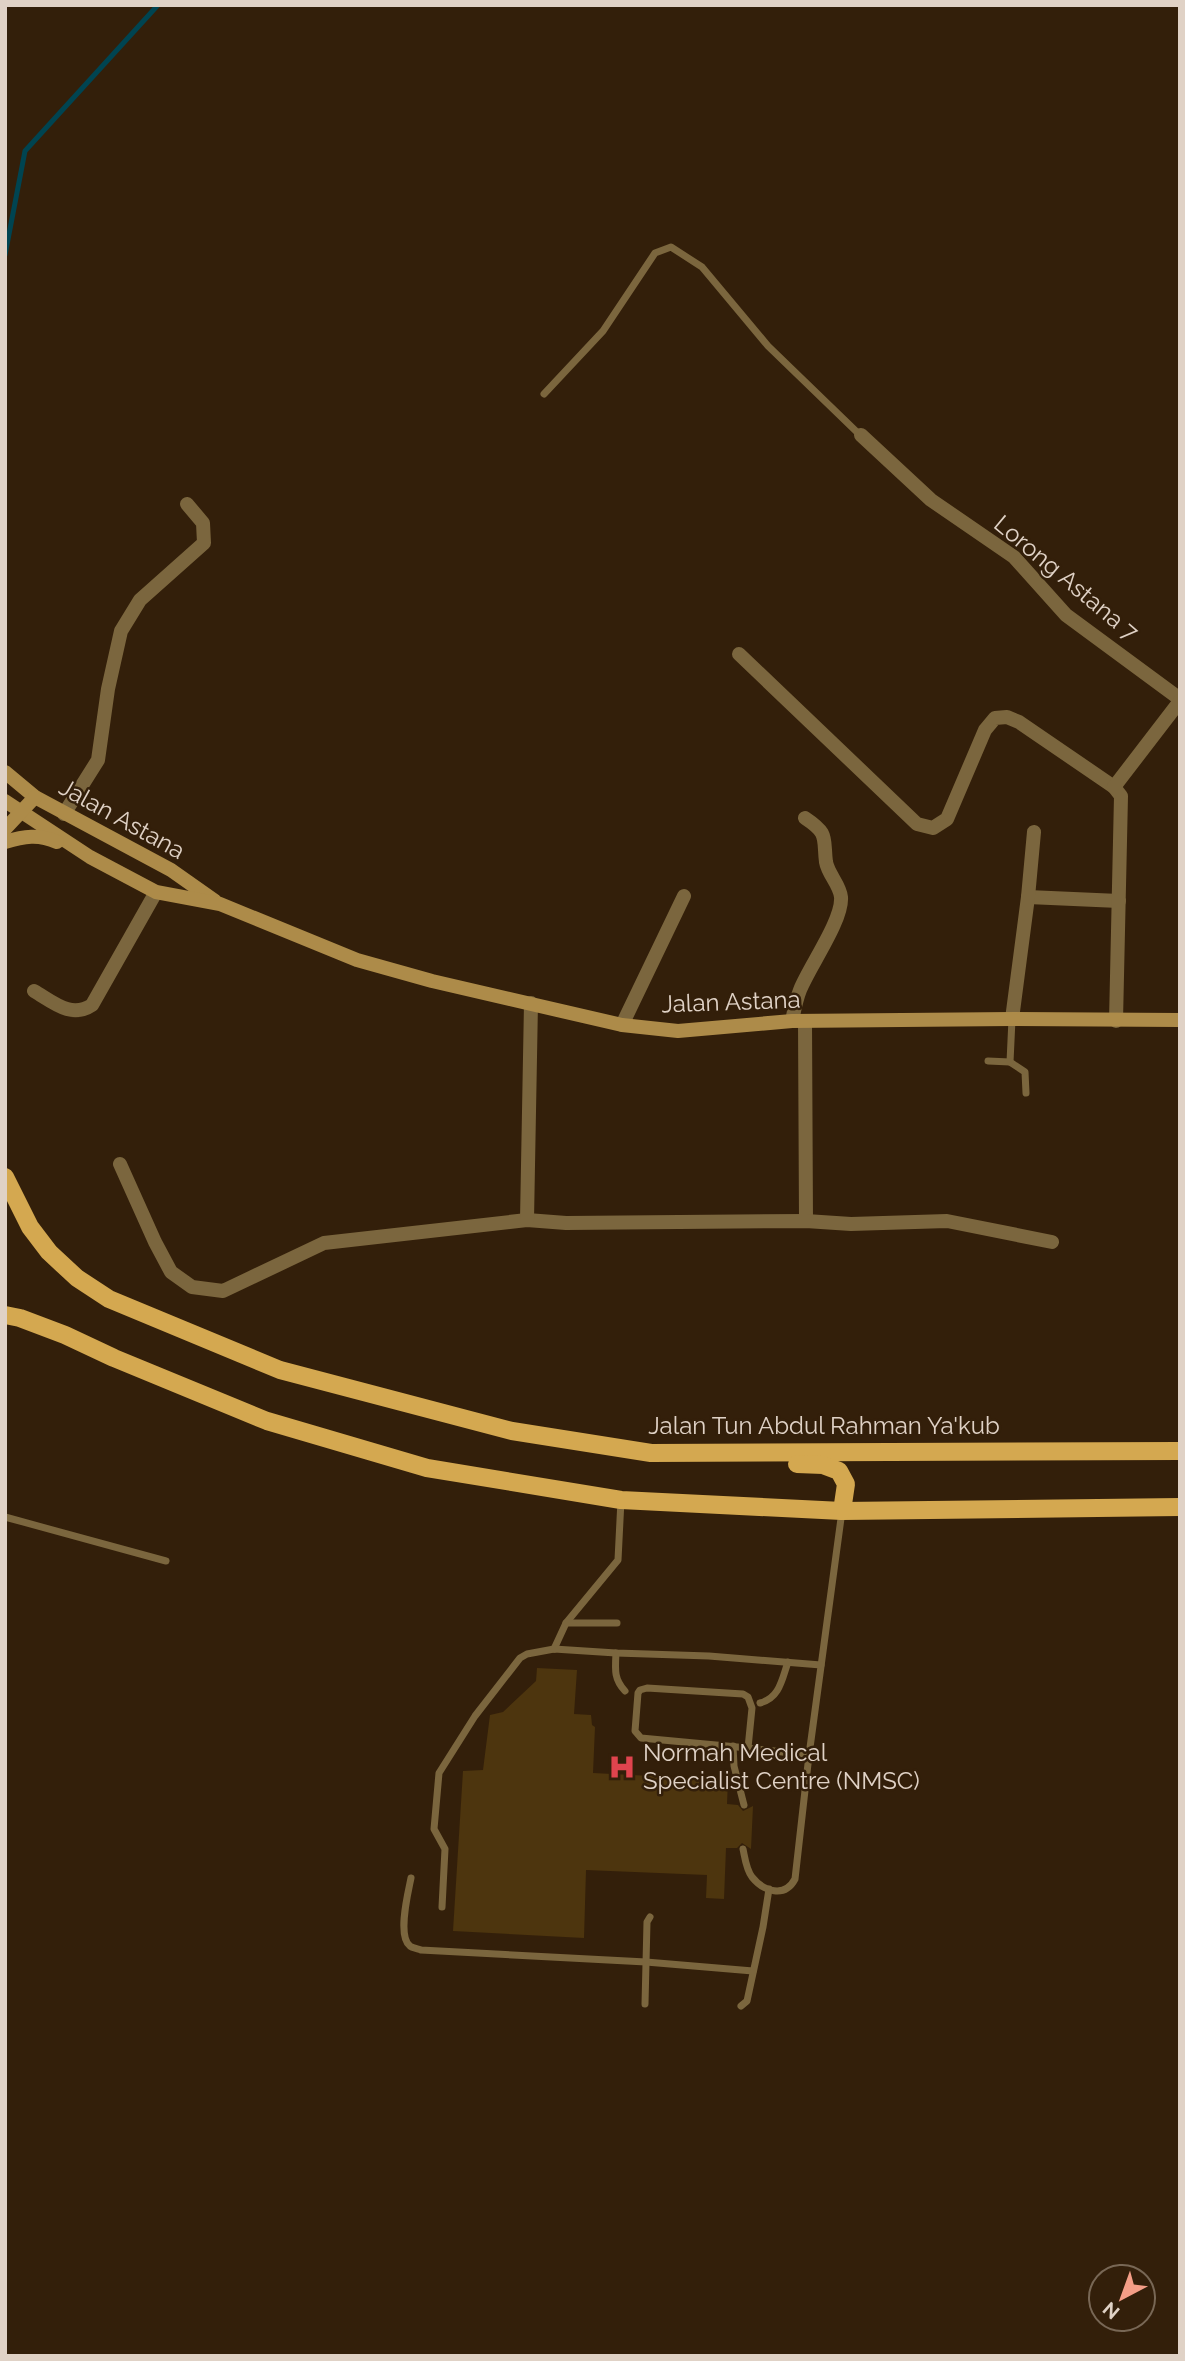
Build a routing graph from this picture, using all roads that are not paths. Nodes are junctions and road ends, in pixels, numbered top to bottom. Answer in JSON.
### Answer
{"nodes":[{"id":1,"x":544,"y":394,"type":"dead end"},
{"id":2,"x":861,"y":435,"type":"joint"},
{"id":3,"x":187,"y":503,"type":"dead end"},
{"id":4,"x":739,"y":654,"type":"dead end"},
{"id":5,"x":1180,"y":700,"type":"edge"},
{"id":6,"x":11,"y":777,"type":"edge"},
{"id":7,"x":1114,"y":787,"type":"junction"},
{"id":8,"x":5,"y":796,"type":"edge"},
{"id":9,"x":35,"y":797,"type":"junction"},
{"id":10,"x":5,"y":801,"type":"edge"},
{"id":11,"x":21,"y":812,"type":"junction"},
{"id":12,"x":64,"y":814,"type":"junction"},
{"id":13,"x":806,"y":818,"type":"dead end"},
{"id":14,"x":5,"y":829,"type":"edge"},
{"id":15,"x":1034,"y":832,"type":"dead end"},
{"id":16,"x":5,"y":842,"type":"edge"},
{"id":17,"x":90,"y":858,"type":"junction"},
{"id":18,"x":156,"y":892,"type":"junction"},
{"id":19,"x":684,"y":896,"type":"dead end"},
{"id":20,"x":1028,"y":897,"type":"junction"},
{"id":21,"x":1119,"y":901,"type":"junction"},
{"id":22,"x":219,"y":904,"type":"junction"},
{"id":23,"x":34,"y":991,"type":"dead end"},
{"id":24,"x":531,"y":1003,"type":"junction"},
{"id":25,"x":1012,"y":1019,"type":"junction"},
{"id":26,"x":1180,"y":1020,"type":"edge"},
{"id":27,"x":1116,"y":1021,"type":"junction"},
{"id":28,"x":799,"y":1022,"type":"junction"},
{"id":29,"x":622,"y":1025,"type":"junction"},
{"id":30,"x":988,"y":1061,"type":"dead end"},
{"id":31,"x":1010,"y":1062,"type":"junction"},
{"id":32,"x":1026,"y":1093,"type":"dead end"},
{"id":33,"x":120,"y":1164,"type":"dead end"},
{"id":34,"x":5,"y":1177,"type":"edge"},
{"id":35,"x":527,"y":1220,"type":"junction"},
{"id":36,"x":806,"y":1221,"type":"junction"},
{"id":37,"x":1052,"y":1242,"type":"dead end"},
{"id":38,"x":5,"y":1315,"type":"edge"},
{"id":39,"x":1180,"y":1451,"type":"edge"},
{"id":40,"x":651,"y":1453,"type":"junction"},
{"id":41,"x":621,"y":1500,"type":"junction"},
{"id":42,"x":1180,"y":1507,"type":"edge"},
{"id":43,"x":842,"y":1511,"type":"junction"},
{"id":44,"x":5,"y":1517,"type":"edge"},
{"id":45,"x":166,"y":1561,"type":"dead end"},
{"id":46,"x":566,"y":1623,"type":"junction"},
{"id":47,"x":617,"y":1623,"type":"dead end"},
{"id":48,"x":554,"y":1648,"type":"junction"},
{"id":49,"x":616,"y":1653,"type":"junction"},
{"id":50,"x":788,"y":1662,"type":"junction"},
{"id":51,"x":821,"y":1665,"type":"junction"},
{"id":52,"x":625,"y":1691,"type":"dead end"},
{"id":53,"x":760,"y":1703,"type":"dead end"},
{"id":54,"x":733,"y":1746,"type":"junction"},
{"id":55,"x":748,"y":1748,"type":"junction"},
{"id":56,"x":809,"y":1755,"type":"junction"},
{"id":57,"x":744,"y":1805,"type":"dead end"},
{"id":58,"x":743,"y":1849,"type":"dead end"},
{"id":59,"x":411,"y":1878,"type":"dead end"},
{"id":60,"x":769,"y":1889,"type":"junction"},
{"id":61,"x":442,"y":1907,"type":"dead end"},
{"id":62,"x":650,"y":1917,"type":"dead end"},
{"id":63,"x":646,"y":1962,"type":"junction"},
{"id":64,"x":753,"y":1971,"type":"junction"},
{"id":65,"x":645,"y":2004,"type":"dead end"},
{"id":66,"x":741,"y":2007,"type":"dead end"}],
"edges":[{"from":1,"to":2,"type":"lane"},
{"from":2,"to":5,"type":"street","name":"Lorong Astana 7"},
{"from":3,"to":12,"type":"street"},
{"from":4,"to":7,"type":"street"},
{"from":5,"to":7,"type":"street"},
{"from":6,"to":8,"type":"main road"},
{"from":6,"to":9,"type":"main road","name":"Jalan Astana"},
{"from":7,"to":21,"type":"street"},
{"from":9,"to":11,"type":"main road"},
{"from":9,"to":12,"type":"main road","name":"Jalan Astana"},
{"from":10,"to":11,"type":"main road","name":"Jalan Astana"},
{"from":11,"to":14,"type":"main road"},
{"from":11,"to":17,"type":"main road","name":"Jalan Astana"},
{"from":12,"to":22,"type":"main road","name":"Jalan Astana"},
{"from":13,"to":28,"type":"street"},
{"from":15,"to":20,"type":"street"},
{"from":16,"to":17,"type":"main road"},
{"from":17,"to":18,"type":"main road","name":"Jalan Astana"},
{"from":18,"to":22,"type":"main road","name":"Jalan Astana"},
{"from":18,"to":23,"type":"street"},
{"from":19,"to":29,"type":"street"},
{"from":20,"to":21,"type":"street"},
{"from":20,"to":25,"type":"street"},
{"from":21,"to":27,"type":"street"},
{"from":22,"to":24,"type":"main road","name":"Jalan Astana"},
{"from":24,"to":29,"type":"main road","name":"Jalan Astana"},
{"from":24,"to":35,"type":"street"},
{"from":25,"to":27,"type":"main road","name":"Jalan Astana"},
{"from":25,"to":28,"type":"main road","name":"Jalan Astana"},
{"from":25,"to":31,"type":"lane"},
{"from":26,"to":27,"type":"main road","name":"Jalan Astana"},
{"from":28,"to":29,"type":"main road","name":"Jalan Astana"},
{"from":28,"to":36,"type":"street"},
{"from":30,"to":31,"type":"lane"},
{"from":31,"to":32,"type":"lane"},
{"from":33,"to":35,"type":"street"},
{"from":34,"to":40,"type":"main road","name":"Jalan Tun Abdul Rahman Ya'kub"},
{"from":35,"to":36,"type":"street"},
{"from":36,"to":37,"type":"street"},
{"from":38,"to":41,"type":"main road"},
{"from":39,"to":40,"type":"main road","name":"Jalan Tun Abdul Rahman Ya'kub"},
{"from":40,"to":43,"type":"main road"},
{"from":41,"to":43,"type":"main road"},
{"from":41,"to":46,"type":"lane"},
{"from":42,"to":43,"type":"main road"},
{"from":43,"to":51,"type":"lane"},
{"from":44,"to":45,"type":"lane"},
{"from":46,"to":47,"type":"lane"},
{"from":46,"to":48,"type":"lane"},
{"from":48,"to":49,"type":"lane"},
{"from":48,"to":61,"type":"lane"},
{"from":49,"to":50,"type":"lane"},
{"from":49,"to":52,"type":"lane"},
{"from":50,"to":51,"type":"lane"},
{"from":50,"to":53,"type":"lane"},
{"from":51,"to":56,"type":"lane"},
{"from":54,"to":55,"type":"lane"},
{"from":54,"to":55,"type":"lane"},
{"from":54,"to":57,"type":"lane"},
{"from":55,"to":56,"type":"lane"},
{"from":56,"to":60,"type":"lane"},
{"from":58,"to":60,"type":"lane"},
{"from":59,"to":63,"type":"lane"},
{"from":60,"to":64,"type":"lane"},
{"from":62,"to":63,"type":"lane"},
{"from":63,"to":64,"type":"lane"},
{"from":63,"to":65,"type":"lane"},
{"from":64,"to":66,"type":"lane"}]}
